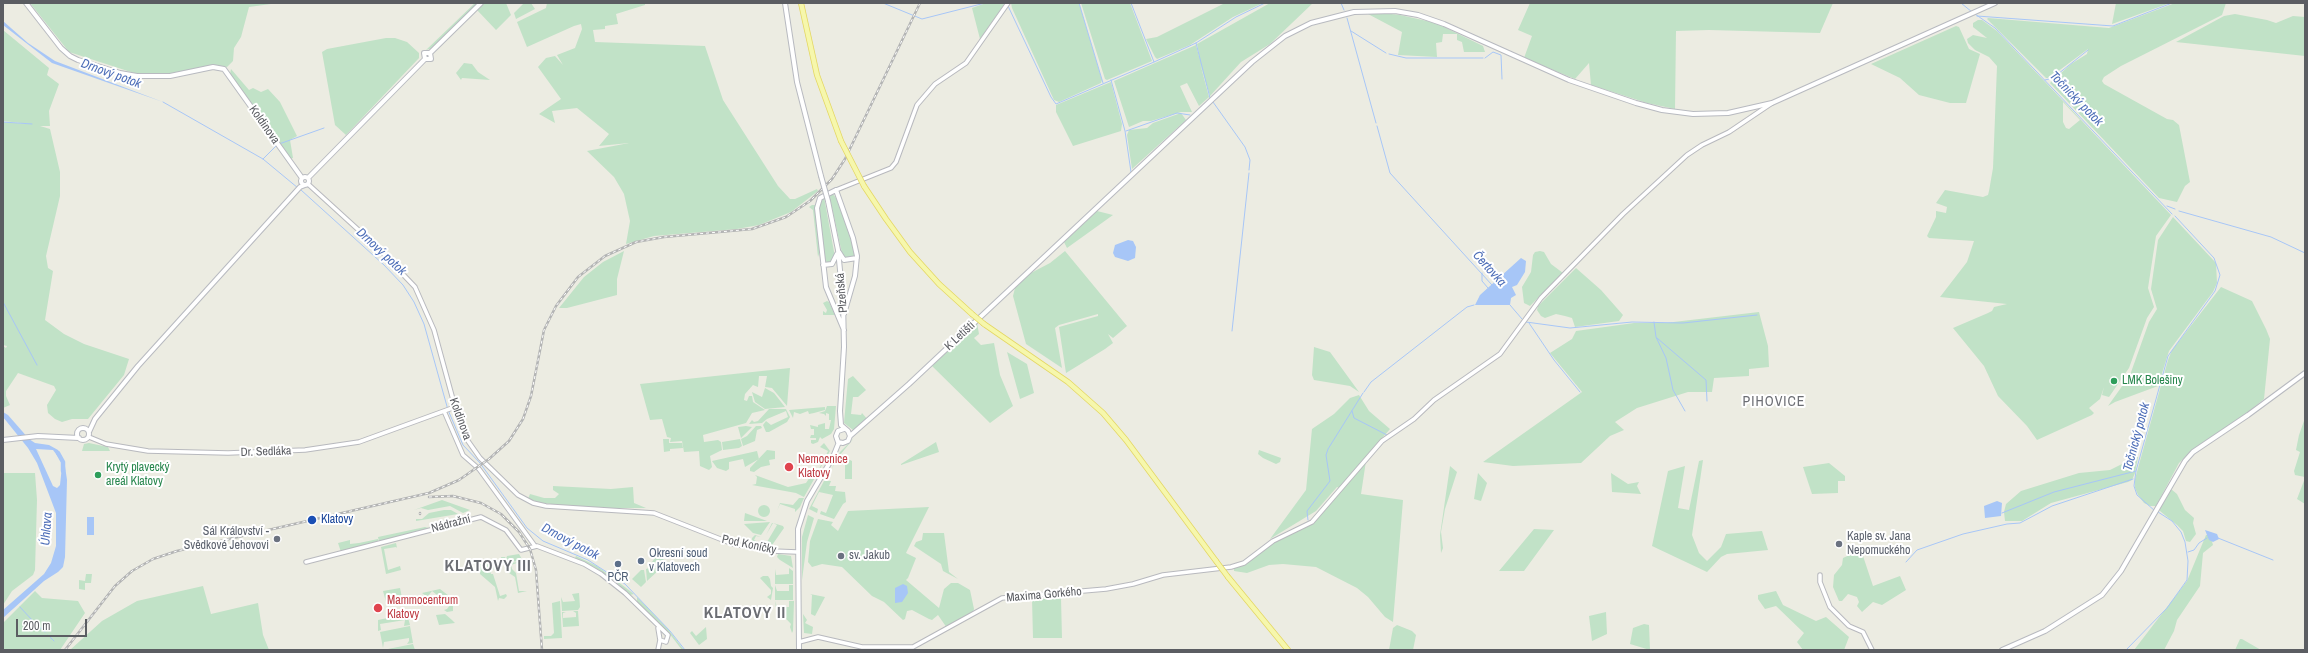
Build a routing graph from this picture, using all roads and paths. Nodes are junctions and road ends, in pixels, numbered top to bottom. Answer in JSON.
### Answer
{"nodes":[{"id":1,"x":26,"y":3,"type":"edge"},
{"id":2,"x":481,"y":3,"type":"edge"},
{"id":3,"x":785,"y":3,"type":"edge"},
{"id":4,"x":801,"y":3,"type":"edge"},
{"id":5,"x":1008,"y":3,"type":"edge"},
{"id":6,"x":1995,"y":3,"type":"edge"},
{"id":7,"x":1772,"y":103,"type":"junction"},
{"id":8,"x":302,"y":184,"type":"junction"},
{"id":9,"x":836,"y":190,"type":"junction"},
{"id":10,"x":838,"y":250,"type":"junction"},
{"id":11,"x":857,"y":258,"type":"junction"},
{"id":12,"x":823,"y":265,"type":"junction"},
{"id":13,"x":844,"y":314,"type":"junction"},
{"id":14,"x":844,"y":330,"type":"junction"},
{"id":15,"x":2305,"y":373,"type":"edge"},
{"id":16,"x":453,"y":407,"type":"junction"},
{"id":17,"x":840,"y":411,"type":"junction"},
{"id":18,"x":443,"y":412,"type":"junction"},
{"id":19,"x":95,"y":419,"type":"junction"},
{"id":20,"x":84,"y":428,"type":"junction"},
{"id":21,"x":844,"y":429,"type":"junction"},
{"id":22,"x":838,"y":430,"type":"junction"},
{"id":23,"x":78,"y":432,"type":"junction"},
{"id":24,"x":89,"y":432,"type":"junction"},
{"id":25,"x":849,"y":434,"type":"junction"},
{"id":26,"x":65,"y":437,"type":"junction"},
{"id":27,"x":89,"y":437,"type":"junction"},
{"id":28,"x":78,"y":438,"type":"junction"},
{"id":29,"x":5,"y":440,"type":"edge"},
{"id":30,"x":841,"y":443,"type":"junction"},
{"id":31,"x":702,"y":532,"type":"joint"},
{"id":32,"x":535,"y":546,"type":"junction"},
{"id":33,"x":797,"y":552,"type":"junction"},
{"id":34,"x":306,"y":562,"type":"dead end"},
{"id":35,"x":1820,"y":575,"type":"dead end"},
{"id":36,"x":655,"y":624,"type":"junction"},
{"id":37,"x":664,"y":633,"type":"junction"},
{"id":38,"x":661,"y":639,"type":"junction"},
{"id":39,"x":798,"y":642,"type":"junction"},
{"id":40,"x":658,"y":650,"type":"edge"},
{"id":41,"x":799,"y":650,"type":"edge"},
{"id":42,"x":1288,"y":650,"type":"edge"},
{"id":43,"x":1872,"y":650,"type":"edge"},
{"id":44,"x":2002,"y":650,"type":"edge"}],
"edges":[{"from":1,"to":8,"type":"main road","name":"Koldinova"},
{"from":2,"to":8,"type":"main road"},
{"from":3,"to":10,"type":"main road","name":"Plzeňská","bridge":true},
{"from":4,"to":42,"type":"main road","bridge":true},
{"from":5,"to":9,"type":"street"},
{"from":6,"to":7,"type":"main road","name":"K Letišti"},
{"from":7,"to":25,"type":"main road","name":"K Letišti"},
{"from":7,"to":39,"type":"street","name":"Maxima Gorkého"},
{"from":8,"to":16,"type":"street","name":"Koldinova"},
{"from":8,"to":19,"type":"main road"},
{"from":9,"to":11,"type":"main road"},
{"from":9,"to":12,"type":"main road"},
{"from":10,"to":11,"type":"main road"},
{"from":10,"to":12,"type":"main road"},
{"from":10,"to":13,"type":"main road","name":"Plzeňská"},
{"from":11,"to":13,"type":"main road"},
{"from":12,"to":14,"type":"main road"},
{"from":13,"to":14,"type":"main road","name":"Plzeňská"},
{"from":14,"to":17,"type":"main road","name":"Plzeňská"},
{"from":15,"to":44,"type":"main road"},
{"from":16,"to":18,"type":"street","name":"Dr. Sedláka"},
{"from":16,"to":31,"type":"street","name":"Koldinova"},
{"from":17,"to":21,"type":"main road","name":"Plzeňská"},
{"from":17,"to":22,"type":"main road","name":"Plzeňská"},
{"from":18,"to":27,"type":"street","name":"Dr. Sedláka"},
{"from":18,"to":32,"type":"street"},
{"from":19,"to":20,"type":"main road","name":"Dr. Sedláka"},
{"from":19,"to":24,"type":"main road"},
{"from":20,"to":23,"type":"main road","name":"Dr. Sedláka"},
{"from":20,"to":24,"type":"main road"},
{"from":21,"to":22,"type":"main road"},
{"from":21,"to":25,"type":"main road"},
{"from":22,"to":30,"type":"main road","name":"Plzeňská"},
{"from":23,"to":26,"type":"main road","name":"Dr. Sedláka"},
{"from":23,"to":28,"type":"main road"},
{"from":24,"to":27,"type":"main road"},
{"from":25,"to":30,"type":"main road","name":"Plzeňská"},
{"from":26,"to":28,"type":"main road","name":"Dr. Sedláka"},
{"from":26,"to":29,"type":"main road","name":"Dr. Sedláka"},
{"from":27,"to":28,"type":"main road","name":"Dr. Sedláka"},
{"from":30,"to":33,"type":"main road","name":"Plzeňská"},
{"from":31,"to":33,"type":"street","name":"Pod Koníčky"},
{"from":32,"to":34,"type":"street","name":"Nádražní"},
{"from":32,"to":36,"type":"street","name":"Nádražní"},
{"from":33,"to":39,"type":"main road","name":"Plzeňská"},
{"from":35,"to":43,"type":"street"},
{"from":36,"to":37,"type":"street","name":"Nádražní"},
{"from":36,"to":38,"type":"street","name":"Nádražní"},
{"from":37,"to":38,"type":"street"},
{"from":37,"to":38,"type":"street"},
{"from":38,"to":40,"type":"street"},
{"from":39,"to":41,"type":"main road","name":"Plzeňská"}]}
